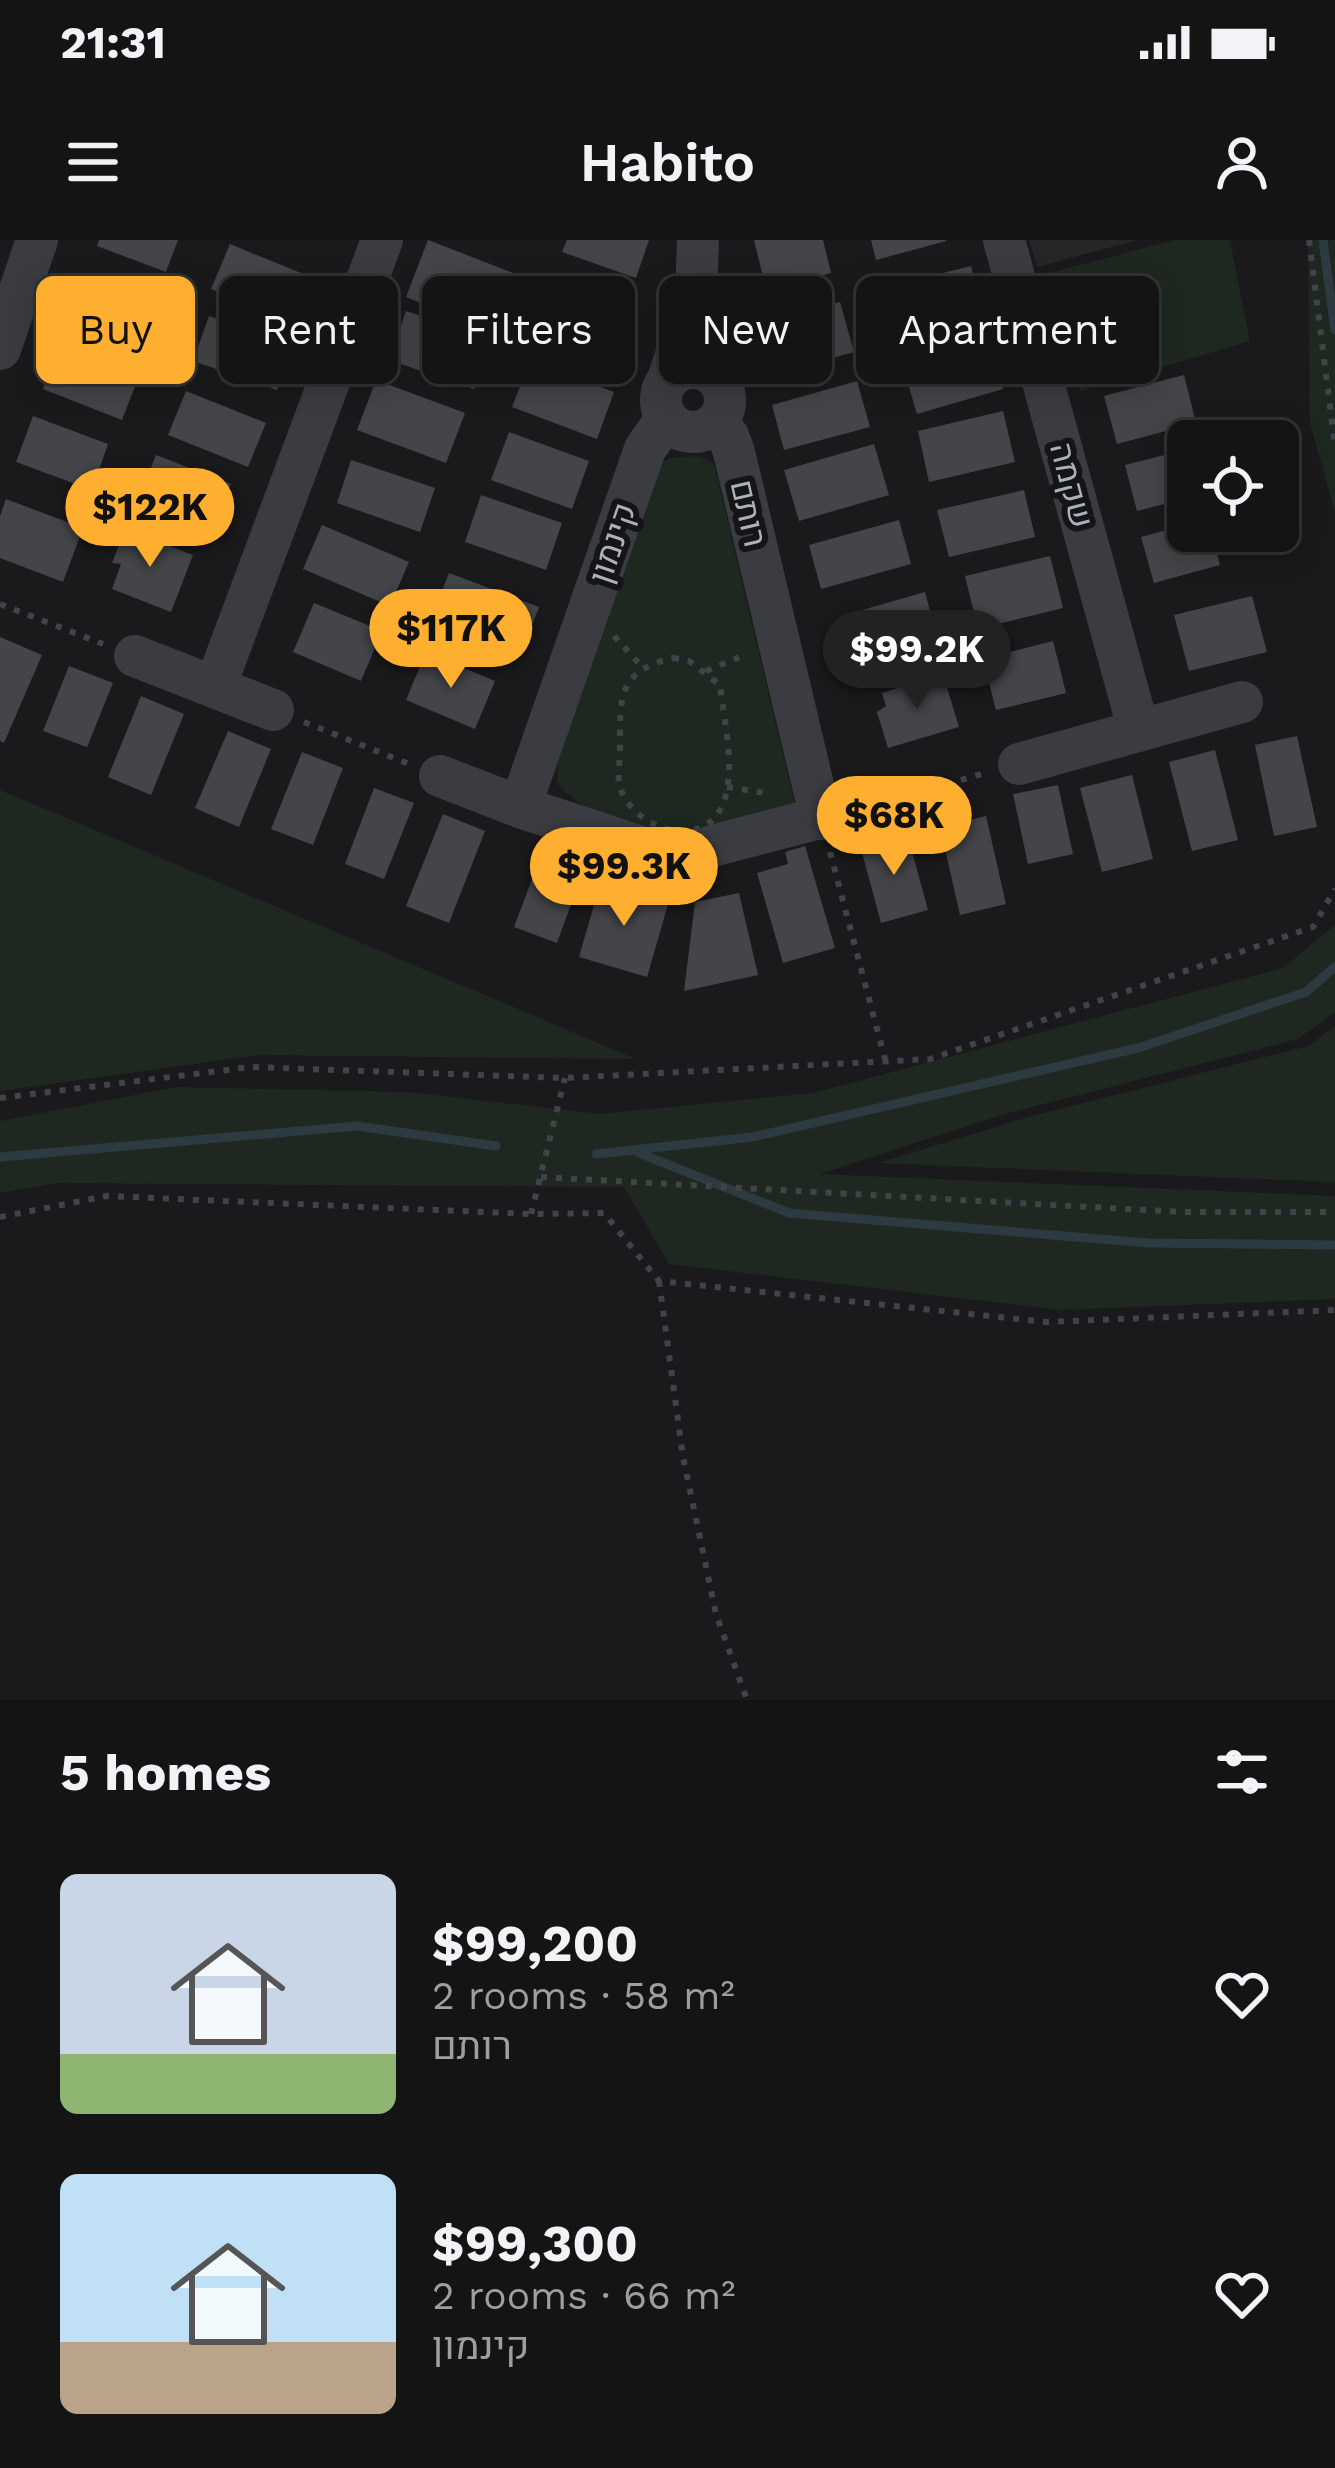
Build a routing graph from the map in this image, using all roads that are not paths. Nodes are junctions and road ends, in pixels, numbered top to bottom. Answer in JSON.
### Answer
{"nodes":[{"id":1,"x":37,"y":240,"type":"edge"},
{"id":2,"x":382,"y":240,"type":"edge"},
{"id":3,"x":698,"y":240,"type":"edge"},
{"id":4,"x":1004,"y":240,"type":"edge"},
{"id":5,"x":697,"y":276,"type":"edge"},
{"id":6,"x":0,"y":350,"type":"edge"},
{"id":7,"x":671,"y":384,"type":"edge"},
{"id":8,"x":714,"y":384,"type":"edge"},
{"id":9,"x":667,"y":399,"type":"junction"},
{"id":10,"x":718,"y":404,"type":"junction"},
{"id":11,"x":135,"y":656,"type":"road end"},
{"id":12,"x":215,"y":687,"type":"junction"},
{"id":13,"x":1241,"y":702,"type":"dead end"},
{"id":14,"x":273,"y":710,"type":"road end"},
{"id":15,"x":1139,"y":731,"type":"junction"},
{"id":16,"x":1019,"y":764,"type":"road end"},
{"id":17,"x":440,"y":776,"type":"road end"},
{"id":18,"x":900,"y":797,"type":"road end"},
{"id":19,"x":520,"y":807,"type":"junction"},
{"id":20,"x":821,"y":819,"type":"junction"},
{"id":21,"x":638,"y":846,"type":"dead end"},
{"id":22,"x":712,"y":846,"type":"dead end"}],
"edges":[{"from":1,"to":6,"type":"street"},
{"from":2,"to":12,"type":"street"},
{"from":3,"to":5,"type":"street","name":"רותם"},
{"from":4,"to":15,"type":"street","name":"שקמה"},
{"from":7,"to":9,"type":"street","name":"רותם"},
{"from":8,"to":10,"type":"street","name":"רותם"},
{"from":9,"to":10,"type":"street"},
{"from":9,"to":10,"type":"street"},
{"from":9,"to":19,"type":"street","name":"קינמון"},
{"from":10,"to":20,"type":"street","name":"רותם"},
{"from":11,"to":12,"type":"street"},
{"from":12,"to":14,"type":"street"},
{"from":13,"to":15,"type":"street"},
{"from":15,"to":16,"type":"street"},
{"from":17,"to":19,"type":"street"},
{"from":18,"to":20,"type":"street"},
{"from":19,"to":21,"type":"street"},
{"from":20,"to":22,"type":"street"}]}
